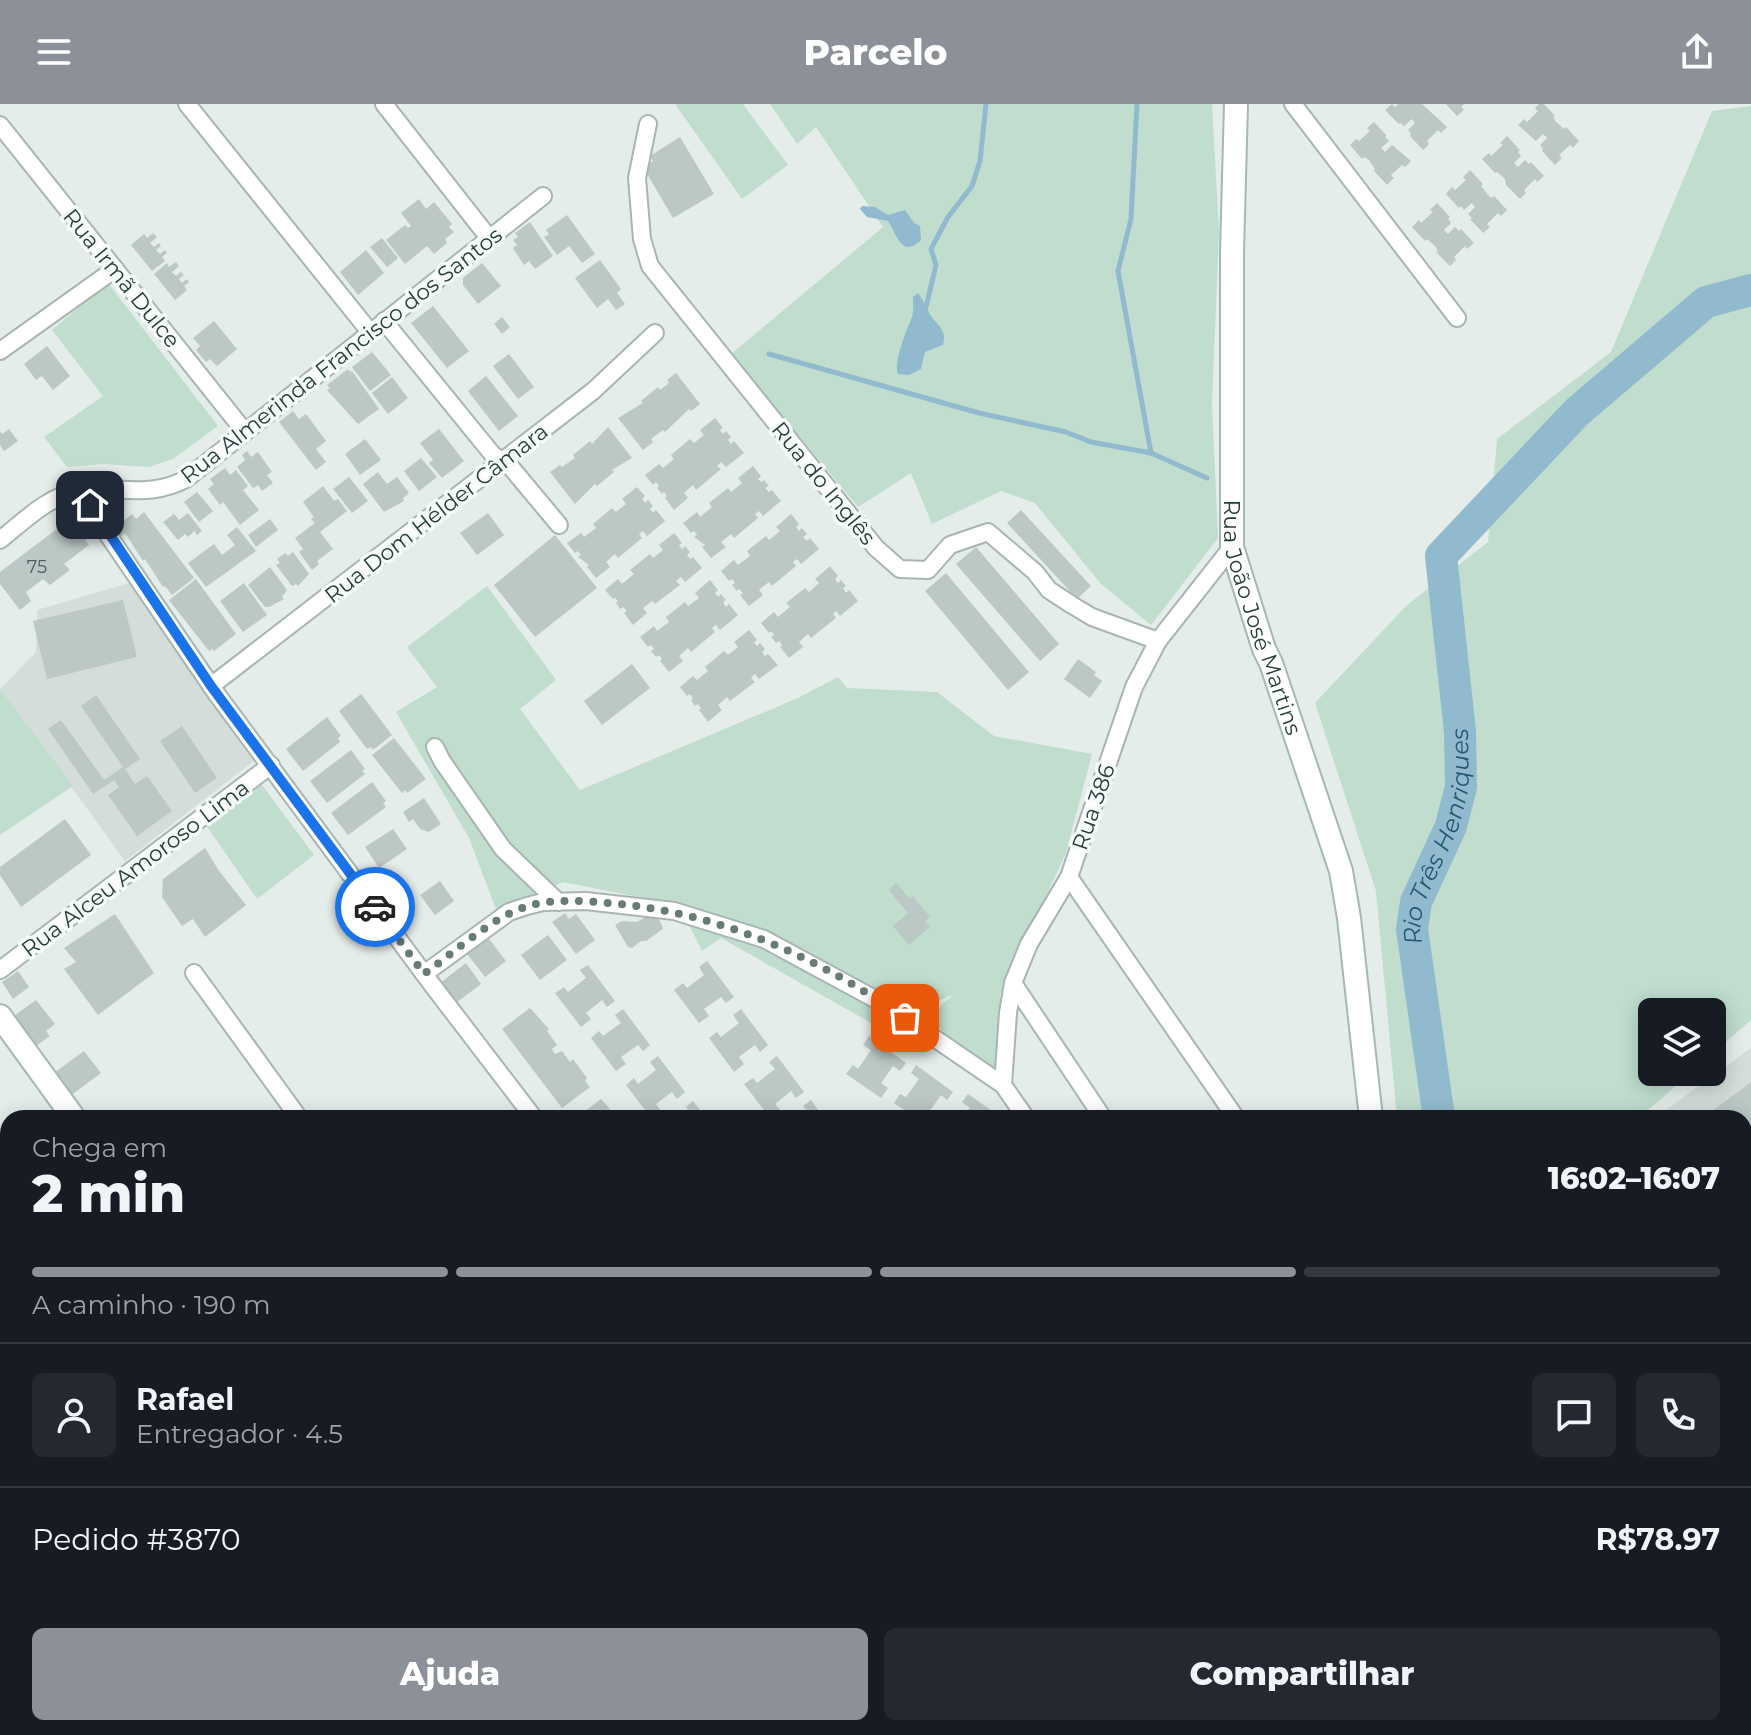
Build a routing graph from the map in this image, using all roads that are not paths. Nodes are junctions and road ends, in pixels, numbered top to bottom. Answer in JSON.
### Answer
{"nodes":[{"id":1,"x":187,"y":104,"type":"edge"},
{"id":2,"x":384,"y":104,"type":"edge"},
{"id":3,"x":1236,"y":104,"type":"edge"},
{"id":4,"x":1293,"y":104,"type":"edge"},
{"id":5,"x":648,"y":124,"type":"dead end"},
{"id":6,"x":0,"y":125,"type":"edge"},
{"id":7,"x":543,"y":196,"type":"dead end"},
{"id":8,"x":489,"y":238,"type":"junction"},
{"id":9,"x":115,"y":269,"type":"junction"},
{"id":10,"x":1457,"y":318,"type":"dead end"},
{"id":11,"x":384,"y":321,"type":"junction"},
{"id":12,"x":370,"y":332,"type":"junction"},
{"id":13,"x":655,"y":333,"type":"dead end"},
{"id":14,"x":0,"y":351,"type":"edge"},
{"id":15,"x":245,"y":432,"type":"junction"},
{"id":16,"x":502,"y":462,"type":"junction"},
{"id":17,"x":78,"y":491,"type":"junction"},
{"id":18,"x":559,"y":525,"type":"dead end"},
{"id":19,"x":0,"y":540,"type":"edge"},
{"id":20,"x":1232,"y":547,"type":"junction"},
{"id":21,"x":1158,"y":641,"type":"junction"},
{"id":22,"x":211,"y":686,"type":"junction"},
{"id":23,"x":435,"y":747,"type":"dead end"},
{"id":24,"x":271,"y":765,"type":"junction"},
{"id":25,"x":1069,"y":877,"type":"junction"},
{"id":26,"x":558,"y":902,"type":"junction"},
{"id":27,"x":0,"y":970,"type":"edge"},
{"id":28,"x":194,"y":973,"type":"dead end"},
{"id":29,"x":424,"y":974,"type":"junction"},
{"id":30,"x":1013,"y":983,"type":"junction"},
{"id":31,"x":0,"y":1016,"type":"edge"},
{"id":32,"x":1003,"y":1085,"type":"junction"},
{"id":33,"x":68,"y":1110,"type":"edge"},
{"id":34,"x":293,"y":1110,"type":"edge"},
{"id":35,"x":528,"y":1110,"type":"edge"},
{"id":36,"x":1020,"y":1110,"type":"edge"},
{"id":37,"x":1098,"y":1110,"type":"edge"},
{"id":38,"x":1230,"y":1110,"type":"edge"},
{"id":39,"x":1370,"y":1110,"type":"edge"}],
"edges":[{"from":1,"to":12,"type":"street"},
{"from":2,"to":8,"type":"street"},
{"from":3,"to":20,"type":"main road","name":"Rua João José Martins"},
{"from":4,"to":10,"type":"street"},
{"from":5,"to":21,"type":"street","name":"Rua do Inglês"},
{"from":6,"to":9,"type":"street","name":"Rua Irmã Dulce"},
{"from":7,"to":8,"type":"street","name":"Rua Almerinda Francisco dos Santos"},
{"from":8,"to":11,"type":"street","name":"Rua Almerinda Francisco dos Santos"},
{"from":9,"to":14,"type":"street"},
{"from":9,"to":15,"type":"street","name":"Rua Irmã Dulce"},
{"from":11,"to":12,"type":"street","name":"Rua Almerinda Francisco dos Santos"},
{"from":11,"to":16,"type":"street"},
{"from":12,"to":15,"type":"street","name":"Rua Almerinda Francisco dos Santos"},
{"from":13,"to":16,"type":"street","name":"Rua Dom Hélder Câmara"},
{"from":15,"to":17,"type":"street","name":"Rua Almerinda Francisco dos Santos"},
{"from":16,"to":18,"type":"street"},
{"from":16,"to":22,"type":"street","name":"Rua Dom Hélder Câmara"},
{"from":17,"to":19,"type":"street","name":"Rua Almerinda Francisco dos Santos"},
{"from":17,"to":22,"type":"street"},
{"from":20,"to":21,"type":"street","name":"Rua 386"},
{"from":20,"to":39,"type":"main road","name":"Rua João José Martins"},
{"from":21,"to":25,"type":"street","name":"Rua 386"},
{"from":22,"to":24,"type":"street"},
{"from":23,"to":26,"type":"street"},
{"from":24,"to":27,"type":"street","name":"Rua Alceu Amoroso Lima"},
{"from":24,"to":29,"type":"street"},
{"from":25,"to":30,"type":"street","name":"Rua 386"},
{"from":25,"to":38,"type":"street"},
{"from":26,"to":29,"type":"street"},
{"from":26,"to":32,"type":"street"},
{"from":28,"to":34,"type":"street"},
{"from":29,"to":35,"type":"street"},
{"from":30,"to":32,"type":"street","name":"Rua 386"},
{"from":30,"to":37,"type":"street"},
{"from":31,"to":33,"type":"main road"},
{"from":32,"to":36,"type":"street"}]}
